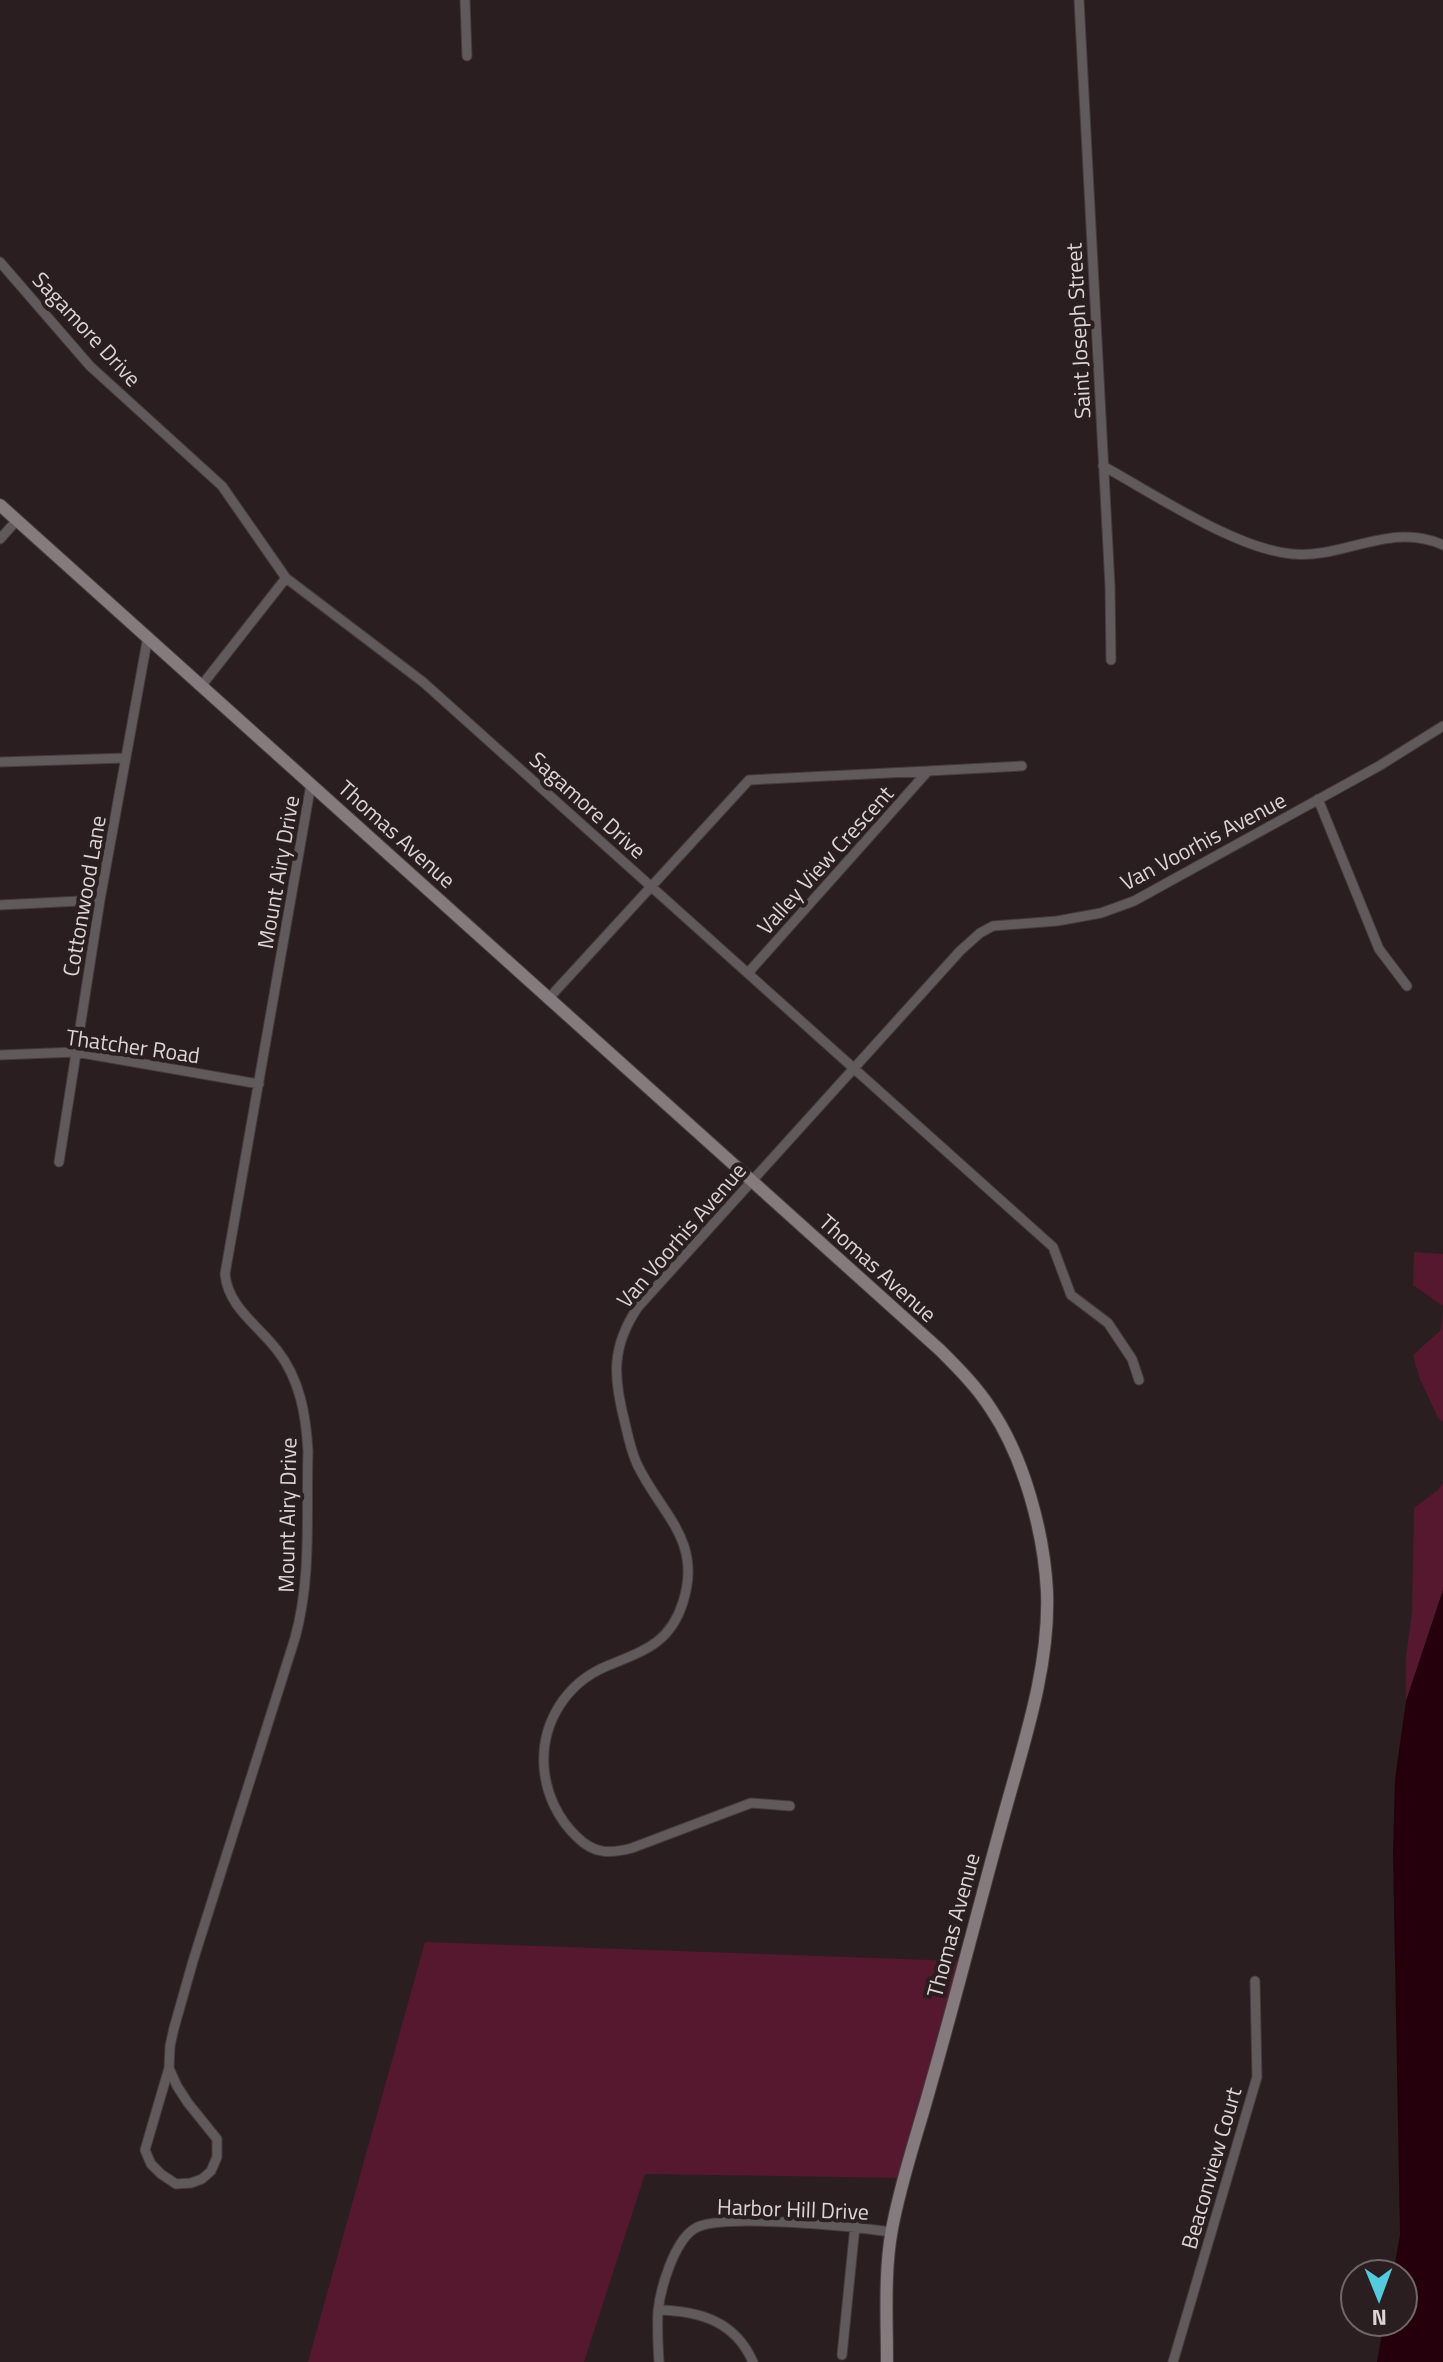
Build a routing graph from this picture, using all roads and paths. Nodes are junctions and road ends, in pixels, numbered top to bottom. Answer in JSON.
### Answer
{"nodes":[{"id":1,"x":465,"y":0,"type":"edge"},
{"id":2,"x":1079,"y":0,"type":"edge"},
{"id":3,"x":467,"y":56,"type":"dead end"},
{"id":4,"x":0,"y":262,"type":"edge"},
{"id":5,"x":1103,"y":466,"type":"junction"},
{"id":6,"x":0,"y":505,"type":"edge"},
{"id":7,"x":17,"y":520,"type":"junction"},
{"id":8,"x":0,"y":539,"type":"edge"},
{"id":9,"x":1443,"y":545,"type":"edge"},
{"id":10,"x":286,"y":578,"type":"junction"},
{"id":11,"x":148,"y":636,"type":"junction"},
{"id":12,"x":1111,"y":660,"type":"dead end"},
{"id":13,"x":202,"y":685,"type":"junction"},
{"id":14,"x":1443,"y":726,"type":"edge"},
{"id":15,"x":126,"y":758,"type":"junction"},
{"id":16,"x":0,"y":762,"type":"edge"},
{"id":17,"x":1022,"y":766,"type":"dead end"},
{"id":18,"x":928,"y":771,"type":"junction"},
{"id":19,"x":311,"y":784,"type":"junction"},
{"id":20,"x":1318,"y":799,"type":"junction"},
{"id":21,"x":651,"y":885,"type":"junction"},
{"id":22,"x":100,"y":900,"type":"junction"},
{"id":23,"x":0,"y":905,"type":"edge"},
{"id":24,"x":748,"y":973,"type":"junction"},
{"id":25,"x":1407,"y":986,"type":"dead end"},
{"id":26,"x":549,"y":998,"type":"junction"},
{"id":27,"x":76,"y":1052,"type":"junction"},
{"id":28,"x":0,"y":1055,"type":"edge"},
{"id":29,"x":854,"y":1067,"type":"junction"},
{"id":30,"x":259,"y":1084,"type":"junction"},
{"id":31,"x":59,"y":1162,"type":"dead end"},
{"id":32,"x":751,"y":1181,"type":"junction"},
{"id":33,"x":1139,"y":1380,"type":"dead end"},
{"id":34,"x":790,"y":1806,"type":"dead end"},
{"id":35,"x":1255,"y":1981,"type":"dead end"},
{"id":36,"x":169,"y":2068,"type":"junction"},
{"id":37,"x":855,"y":2226,"type":"junction"},
{"id":38,"x":891,"y":2232,"type":"junction"},
{"id":39,"x":658,"y":2310,"type":"junction"},
{"id":40,"x":842,"y":2355,"type":"dead end"},
{"id":41,"x":659,"y":2362,"type":"edge"},
{"id":42,"x":753,"y":2362,"type":"edge"},
{"id":43,"x":887,"y":2362,"type":"edge"},
{"id":44,"x":1173,"y":2362,"type":"edge"}],
"edges":[{"from":1,"to":3,"type":"street"},
{"from":2,"to":5,"type":"street","name":"Saint Joseph Street"},
{"from":4,"to":10,"type":"street","name":"Sagamore Drive"},
{"from":5,"to":9,"type":"street"},
{"from":5,"to":12,"type":"street","name":"Saint Joseph Street"},
{"from":6,"to":7,"type":"main road","name":"Thomas Avenue"},
{"from":7,"to":8,"type":"street"},
{"from":7,"to":11,"type":"main road","name":"Thomas Avenue"},
{"from":10,"to":13,"type":"street"},
{"from":10,"to":21,"type":"street","name":"Sagamore Drive"},
{"from":11,"to":13,"type":"main road","name":"Thomas Avenue"},
{"from":11,"to":15,"type":"street","name":"Cottonwood Lane"},
{"from":13,"to":19,"type":"main road","name":"Thomas Avenue"},
{"from":14,"to":20,"type":"street","name":"Van Voorhis Avenue"},
{"from":15,"to":16,"type":"street"},
{"from":15,"to":22,"type":"street","name":"Cottonwood Lane"},
{"from":17,"to":18,"type":"street","name":"Valley View Crescent"},
{"from":18,"to":21,"type":"street","name":"Valley View Crescent"},
{"from":18,"to":24,"type":"street","name":"Valley View Crescent"},
{"from":19,"to":26,"type":"main road","name":"Thomas Avenue"},
{"from":19,"to":30,"type":"street","name":"Mount Airy Drive"},
{"from":20,"to":25,"type":"street","name":"Van Voorhis Avenue"},
{"from":20,"to":29,"type":"street","name":"Van Voorhis Avenue"},
{"from":21,"to":24,"type":"street","name":"Sagamore Drive"},
{"from":21,"to":26,"type":"street","name":"Valley View Crescent"},
{"from":22,"to":23,"type":"street"},
{"from":22,"to":27,"type":"street","name":"Cottonwood Lane"},
{"from":24,"to":29,"type":"street","name":"Sagamore Drive"},
{"from":26,"to":32,"type":"main road","name":"Thomas Avenue"},
{"from":27,"to":28,"type":"street","name":"Thatcher Road"},
{"from":27,"to":30,"type":"street","name":"Thatcher Road"},
{"from":27,"to":31,"type":"street","name":"Cottonwood Lane"},
{"from":29,"to":32,"type":"street","name":"Van Voorhis Avenue"},
{"from":29,"to":33,"type":"street","name":"Sagamore Drive"},
{"from":30,"to":36,"type":"street","name":"Mount Airy Drive"},
{"from":32,"to":34,"type":"street","name":"Van Voorhis Avenue"},
{"from":32,"to":38,"type":"main road","name":"Thomas Avenue"},
{"from":35,"to":44,"type":"street","name":"Beaconview Court"},
{"from":36,"to":36,"type":"street","name":"Mount Airy Drive"},
{"from":37,"to":38,"type":"street","name":"Harbor Hill Drive"},
{"from":37,"to":39,"type":"street","name":"Harbor Hill Drive"},
{"from":37,"to":40,"type":"street"},
{"from":38,"to":43,"type":"main road","name":"Thomas Avenue"},
{"from":39,"to":41,"type":"street","name":"Harbor Hill Drive"},
{"from":39,"to":42,"type":"street"}]}
